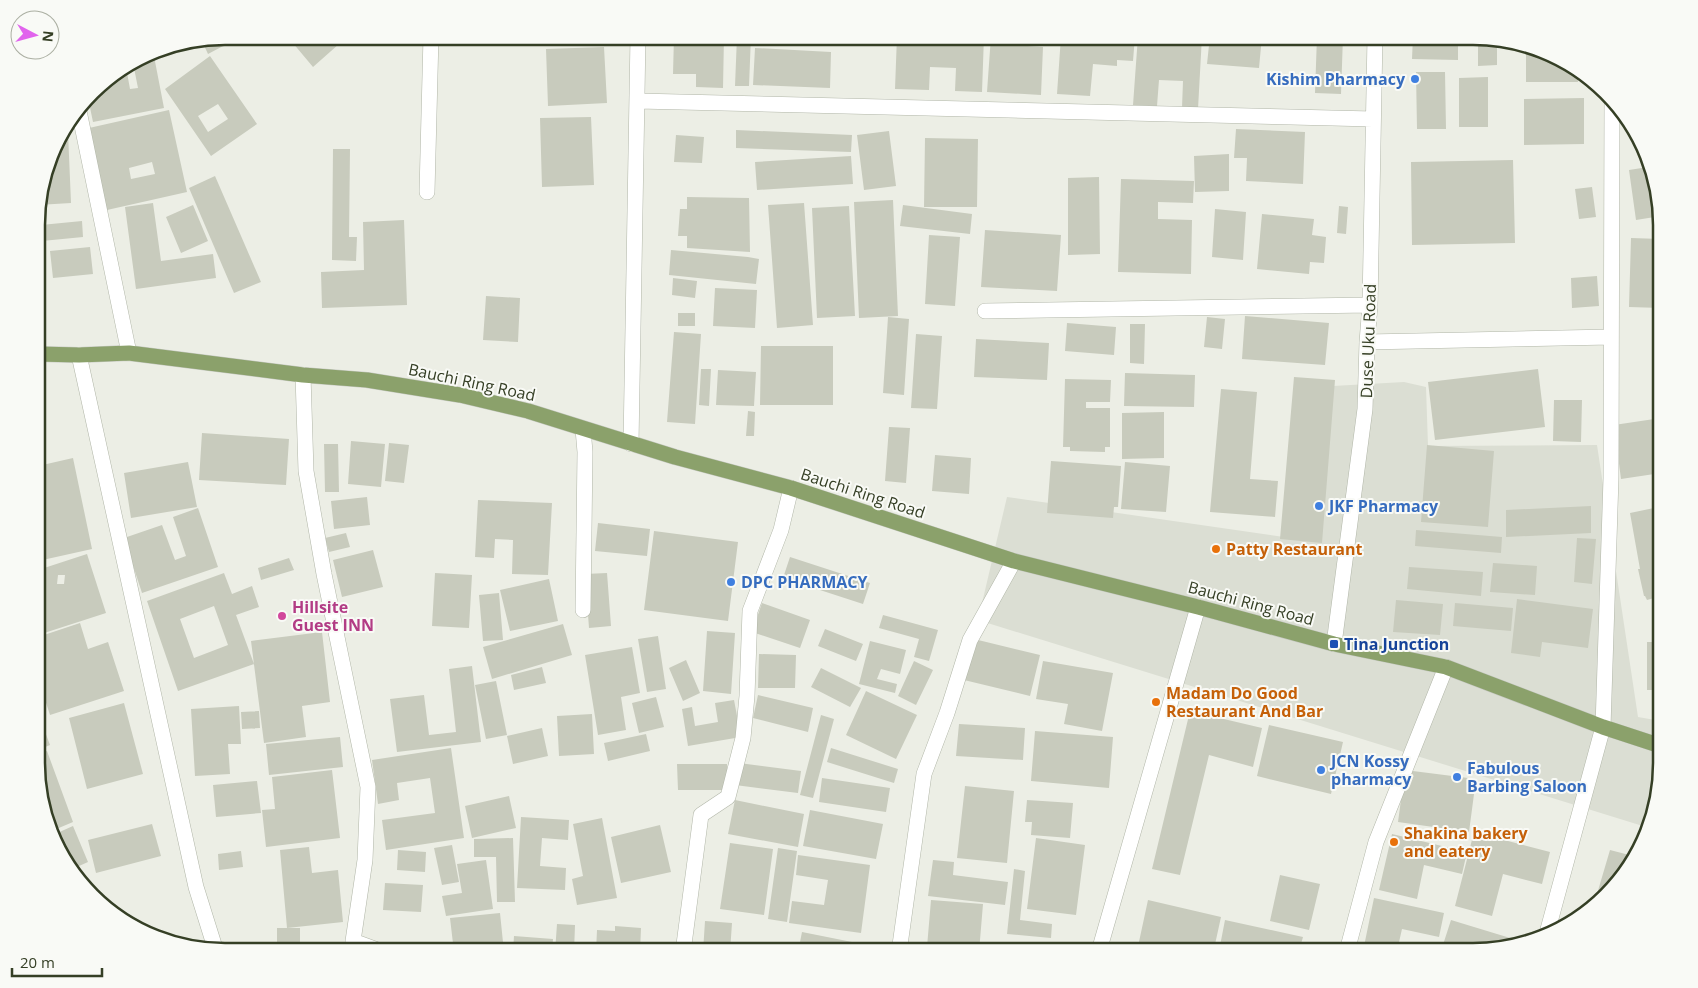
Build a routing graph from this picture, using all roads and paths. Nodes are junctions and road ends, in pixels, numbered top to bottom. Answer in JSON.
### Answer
{"nodes":[{"id":1,"x":431,"y":45,"type":"edge"},
{"id":2,"x":638,"y":45,"type":"edge"},
{"id":3,"x":1376,"y":45,"type":"edge"},
{"id":4,"x":638,"y":101,"type":"junction"},
{"id":5,"x":1612,"y":110,"type":"edge"},
{"id":6,"x":80,"y":117,"type":"edge"},
{"id":7,"x":1373,"y":119,"type":"junction"},
{"id":8,"x":427,"y":192,"type":"dead end"},
{"id":9,"x":1370,"y":305,"type":"junction"},
{"id":10,"x":985,"y":311,"type":"dead end"},
{"id":11,"x":1611,"y":338,"type":"junction"},
{"id":12,"x":1367,"y":342,"type":"junction"},
{"id":13,"x":129,"y":353,"type":"junction"},
{"id":14,"x":45,"y":354,"type":"edge"},
{"id":15,"x":80,"y":355,"type":"junction"},
{"id":16,"x":303,"y":374,"type":"junction"},
{"id":17,"x":583,"y":429,"type":"junction"},
{"id":18,"x":631,"y":444,"type":"junction"},
{"id":19,"x":791,"y":488,"type":"junction"},
{"id":20,"x":1014,"y":561,"type":"junction"},
{"id":21,"x":1198,"y":606,"type":"junction"},
{"id":22,"x":583,"y":610,"type":"dead end"},
{"id":23,"x":1334,"y":644,"type":"junction"},
{"id":24,"x":1446,"y":667,"type":"junction"},
{"id":25,"x":1604,"y":726,"type":"junction"},
{"id":26,"x":1653,"y":743,"type":"edge"},
{"id":27,"x":1549,"y":926,"type":"edge"},
{"id":28,"x":214,"y":943,"type":"edge"},
{"id":29,"x":358,"y":943,"type":"edge"},
{"id":30,"x":684,"y":943,"type":"edge"},
{"id":31,"x":900,"y":943,"type":"edge"},
{"id":32,"x":1102,"y":943,"type":"edge"},
{"id":33,"x":1348,"y":943,"type":"edge"}],
"edges":[{"from":1,"to":8,"type":"street"},
{"from":2,"to":4,"type":"street"},
{"from":3,"to":7,"type":"street","name":"Duse Uku Road"},
{"from":4,"to":7,"type":"street"},
{"from":4,"to":18,"type":"street"},
{"from":5,"to":11,"type":"street"},
{"from":6,"to":13,"type":"street"},
{"from":7,"to":9,"type":"street","name":"Duse Uku Road"},
{"from":9,"to":10,"type":"street"},
{"from":9,"to":12,"type":"street","name":"Duse Uku Road"},
{"from":11,"to":12,"type":"street"},
{"from":11,"to":25,"type":"street"},
{"from":12,"to":23,"type":"street","name":"Duse Uku Road"},
{"from":13,"to":15,"type":"main road","name":"Bauchi Ring Road"},
{"from":13,"to":16,"type":"main road","name":"Bauchi Ring Road"},
{"from":14,"to":15,"type":"main road","name":"Bauchi Ring Road"},
{"from":15,"to":28,"type":"street"},
{"from":16,"to":17,"type":"main road","name":"Bauchi Ring Road"},
{"from":16,"to":29,"type":"street"},
{"from":17,"to":18,"type":"main road","name":"Bauchi Ring Road"},
{"from":17,"to":22,"type":"street"},
{"from":18,"to":19,"type":"main road","name":"Bauchi Ring Road"},
{"from":19,"to":20,"type":"main road","name":"Bauchi Ring Road"},
{"from":19,"to":30,"type":"street"},
{"from":20,"to":21,"type":"main road","name":"Bauchi Ring Road"},
{"from":20,"to":31,"type":"street"},
{"from":21,"to":23,"type":"main road","name":"Bauchi Ring Road"},
{"from":21,"to":32,"type":"street"},
{"from":23,"to":24,"type":"main road","name":"Bauchi Ring Road"},
{"from":24,"to":25,"type":"main road","name":"Bauchi Ring Road"},
{"from":24,"to":33,"type":"street"},
{"from":25,"to":26,"type":"main road","name":"Bauchi Ring Road"},
{"from":25,"to":27,"type":"street"}]}
